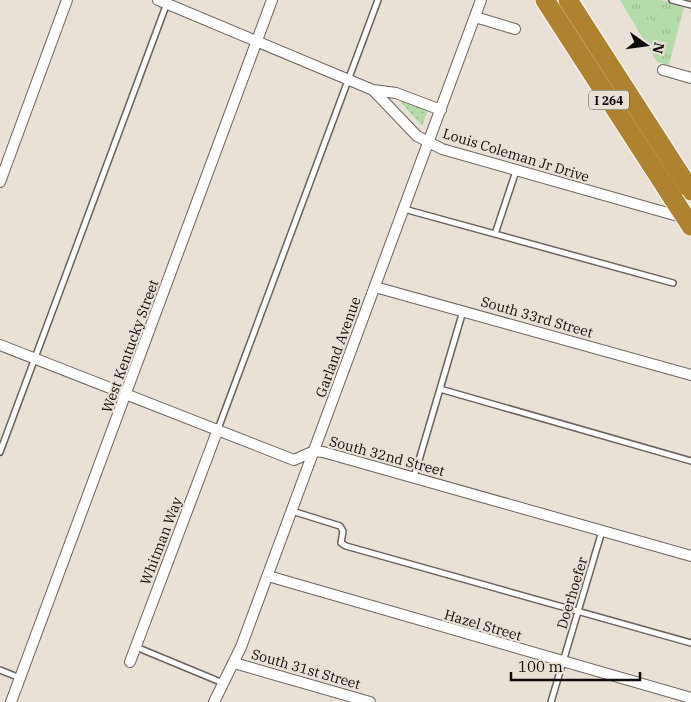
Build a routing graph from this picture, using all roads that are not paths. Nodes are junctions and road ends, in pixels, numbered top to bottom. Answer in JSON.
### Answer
{"nodes":[{"id":1,"x":67,"y":0,"type":"edge"},
{"id":2,"x":272,"y":0,"type":"edge"},
{"id":3,"x":378,"y":0,"type":"edge"},
{"id":4,"x":481,"y":0,"type":"edge"},
{"id":5,"x":545,"y":0,"type":"edge"},
{"id":6,"x":568,"y":0,"type":"edge"},
{"id":7,"x":672,"y":0,"type":"edge"},
{"id":8,"x":165,"y":1,"type":"edge"},
{"id":9,"x":691,"y":5,"type":"edge"},
{"id":10,"x":475,"y":17,"type":"junction"},
{"id":11,"x":515,"y":28,"type":"dead end"},
{"id":12,"x":257,"y":42,"type":"junction"},
{"id":13,"x":663,"y":70,"type":"dead end"},
{"id":14,"x":691,"y":78,"type":"edge"},
{"id":15,"x":348,"y":79,"type":"junction"},
{"id":16,"x":373,"y":90,"type":"junction"},
{"id":17,"x":441,"y":110,"type":"junction"},
{"id":18,"x":429,"y":143,"type":"junction"},
{"id":19,"x":516,"y":171,"type":"junction"},
{"id":20,"x":0,"y":182,"type":"edge"},
{"id":21,"x":691,"y":191,"type":"edge"},
{"id":22,"x":404,"y":209,"type":"junction"},
{"id":23,"x":691,"y":220,"type":"edge"},
{"id":24,"x":691,"y":226,"type":"edge"},
{"id":25,"x":495,"y":234,"type":"junction"},
{"id":26,"x":673,"y":283,"type":"dead end"},
{"id":27,"x":375,"y":287,"type":"junction"},
{"id":28,"x":463,"y":311,"type":"junction"},
{"id":29,"x":0,"y":345,"type":"edge"},
{"id":30,"x":35,"y":359,"type":"junction"},
{"id":31,"x":691,"y":375,"type":"edge"},
{"id":32,"x":440,"y":389,"type":"junction"},
{"id":33,"x":127,"y":393,"type":"junction"},
{"id":34,"x":218,"y":429,"type":"junction"},
{"id":35,"x":0,"y":450,"type":"edge"},
{"id":36,"x":314,"y":451,"type":"junction"},
{"id":37,"x":691,"y":461,"type":"edge"},
{"id":38,"x":414,"y":477,"type":"junction"},
{"id":39,"x":291,"y":511,"type":"junction"},
{"id":40,"x":602,"y":531,"type":"junction"},
{"id":41,"x":691,"y":556,"type":"edge"},
{"id":42,"x":268,"y":576,"type":"junction"},
{"id":43,"x":577,"y":612,"type":"junction"},
{"id":44,"x":691,"y":643,"type":"edge"},
{"id":45,"x":136,"y":647,"type":"junction"},
{"id":46,"x":130,"y":662,"type":"dead end"},
{"id":47,"x":563,"y":662,"type":"junction"},
{"id":48,"x":234,"y":663,"type":"junction"},
{"id":49,"x":0,"y":670,"type":"edge"},
{"id":50,"x":20,"y":678,"type":"junction"},
{"id":51,"x":223,"y":684,"type":"junction"},
{"id":52,"x":691,"y":698,"type":"edge"},
{"id":53,"x":11,"y":702,"type":"edge"},
{"id":54,"x":214,"y":702,"type":"edge"},
{"id":55,"x":370,"y":702,"type":"edge"},
{"id":56,"x":551,"y":702,"type":"edge"}],
"edges":[{"from":1,"to":20,"type":"street"},
{"from":2,"to":12,"type":"street","name":"West Kentucky Street"},
{"from":3,"to":15,"type":"lane"},
{"from":4,"to":10,"type":"street","name":"Garland Avenue"},
{"from":5,"to":24,"type":"highway","number":"I 264","bridge":true},
{"from":6,"to":21,"type":"highway","number":"I 264"},
{"from":7,"to":9,"type":"lane"},
{"from":8,"to":12,"type":"street","name":"Louis Coleman Jr Drive"},
{"from":8,"to":30,"type":"lane"},
{"from":10,"to":11,"type":"street"},
{"from":10,"to":17,"type":"street","name":"Garland Avenue"},
{"from":12,"to":15,"type":"street","name":"Louis Coleman Jr Drive"},
{"from":12,"to":33,"type":"street","name":"West Kentucky Street"},
{"from":13,"to":14,"type":"street"},
{"from":15,"to":16,"type":"street","name":"Louis Coleman Jr Drive"},
{"from":15,"to":34,"type":"lane"},
{"from":16,"to":17,"type":"street"},
{"from":16,"to":18,"type":"street","name":"Louis Coleman Jr Drive"},
{"from":17,"to":18,"type":"street","name":"Garland Avenue"},
{"from":18,"to":19,"type":"street","name":"Louis Coleman Jr Drive"},
{"from":18,"to":22,"type":"street","name":"Garland Avenue"},
{"from":19,"to":23,"type":"street","name":"Louis Coleman Jr Drive"},
{"from":19,"to":25,"type":"lane"},
{"from":22,"to":25,"type":"lane"},
{"from":22,"to":27,"type":"street","name":"Garland Avenue"},
{"from":25,"to":26,"type":"lane"},
{"from":27,"to":28,"type":"street","name":"South 33rd Street"},
{"from":27,"to":36,"type":"street","name":"Garland Avenue"},
{"from":28,"to":31,"type":"street","name":"South 33rd Street"},
{"from":28,"to":32,"type":"lane"},
{"from":29,"to":30,"type":"street","name":"South 32nd Street"},
{"from":30,"to":33,"type":"street","name":"South 32nd Street"},
{"from":30,"to":35,"type":"lane"},
{"from":32,"to":37,"type":"lane"},
{"from":32,"to":38,"type":"lane"},
{"from":33,"to":34,"type":"street","name":"South 32nd Street"},
{"from":33,"to":50,"type":"street","name":"West Kentucky Street"},
{"from":34,"to":36,"type":"street","name":"South 32nd Street"},
{"from":34,"to":45,"type":"street","name":"Whitman Way"},
{"from":36,"to":38,"type":"street","name":"South 32nd Street"},
{"from":36,"to":39,"type":"street","name":"Garland Avenue"},
{"from":38,"to":40,"type":"street","name":"South 32nd Street"},
{"from":39,"to":42,"type":"street","name":"Garland Avenue"},
{"from":39,"to":43,"type":"lane"},
{"from":40,"to":41,"type":"street","name":"South 32nd Street"},
{"from":40,"to":43,"type":"lane","name":"Doerhoefer"},
{"from":42,"to":47,"type":"street","name":"Hazel Street"},
{"from":42,"to":48,"type":"street","name":"Garland Avenue"},
{"from":43,"to":44,"type":"lane"},
{"from":43,"to":47,"type":"lane","name":"Doerhoefer"},
{"from":45,"to":46,"type":"street","name":"Whitman Way"},
{"from":45,"to":51,"type":"lane"},
{"from":47,"to":52,"type":"street","name":"Hazel Street"},
{"from":47,"to":56,"type":"lane","name":"Doerhoefer"},
{"from":48,"to":51,"type":"street","name":"Garland Avenue"},
{"from":48,"to":55,"type":"street","name":"South 31st Street"},
{"from":49,"to":50,"type":"lane"},
{"from":50,"to":53,"type":"street","name":"West Kentucky Street"},
{"from":51,"to":54,"type":"street","name":"Garland Avenue"}]}
